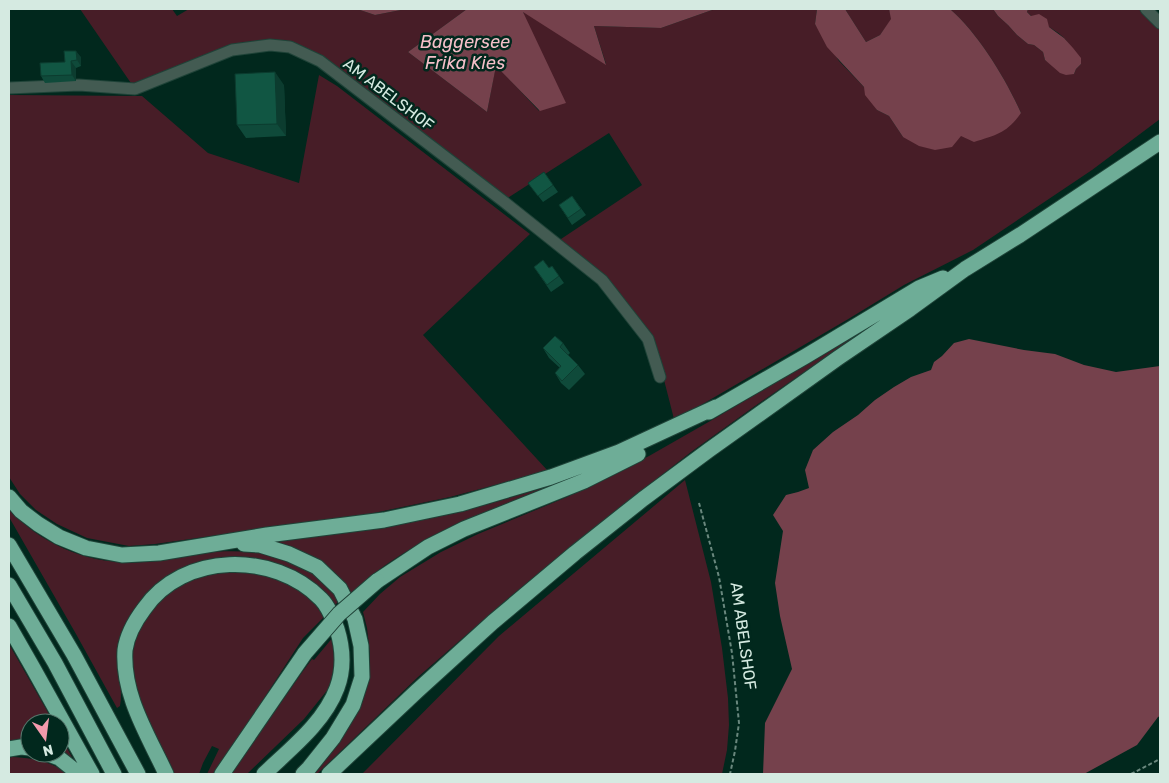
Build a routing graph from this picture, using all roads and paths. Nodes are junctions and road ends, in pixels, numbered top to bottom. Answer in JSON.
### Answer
{"nodes":[{"id":1,"x":1146,"y":9,"type":"edge"},
{"id":2,"x":1160,"y":23,"type":"edge"},
{"id":3,"x":9,"y":88,"type":"edge"},
{"id":4,"x":1160,"y":142,"type":"edge"},
{"id":5,"x":965,"y":269,"type":"junction"},
{"id":6,"x":660,"y":377,"type":"dead end"},
{"id":7,"x":716,"y":408,"type":"junction"},
{"id":8,"x":9,"y":497,"type":"edge"},
{"id":9,"x":699,"y":504,"type":"dead end"},
{"id":10,"x":208,"y":544,"type":"junction"},
{"id":11,"x":9,"y":545,"type":"edge"},
{"id":12,"x":9,"y":585,"type":"edge"},
{"id":13,"x":9,"y":626,"type":"edge"},
{"id":14,"x":1160,"y":758,"type":"edge"},
{"id":15,"x":65,"y":763,"type":"edge"},
{"id":16,"x":333,"y":771,"type":"edge"},
{"id":17,"x":267,"y":772,"type":"edge"},
{"id":18,"x":79,"y":774,"type":"edge"},
{"id":19,"x":92,"y":774,"type":"edge"},
{"id":20,"x":114,"y":774,"type":"edge"},
{"id":21,"x":138,"y":774,"type":"edge"},
{"id":22,"x":166,"y":774,"type":"edge"},
{"id":23,"x":222,"y":774,"type":"edge"},
{"id":24,"x":303,"y":774,"type":"edge"},
{"id":25,"x":730,"y":774,"type":"edge"},
{"id":26,"x":1131,"y":774,"type":"edge"}],
"edges":[{"from":1,"to":2,"type":"street"},
{"from":3,"to":6,"type":"street","name":"AM ABELSHOF"},
{"from":4,"to":5,"type":"highway"},
{"from":5,"to":7,"type":"highway"},
{"from":5,"to":16,"type":"highway"},
{"from":7,"to":10,"type":"highway"},
{"from":7,"to":23,"type":"highway","bridge":true},
{"from":8,"to":10,"type":"highway"},
{"from":9,"to":25,"type":"path","name":"AM ABELSHOF"},
{"from":10,"to":24,"type":"highway"},
{"from":11,"to":21,"type":"highway"},
{"from":12,"to":20,"type":"highway"},
{"from":13,"to":19,"type":"highway"},
{"from":14,"to":26,"type":"path"},
{"from":15,"to":18,"type":"highway"},
{"from":17,"to":22,"type":"highway"}]}
